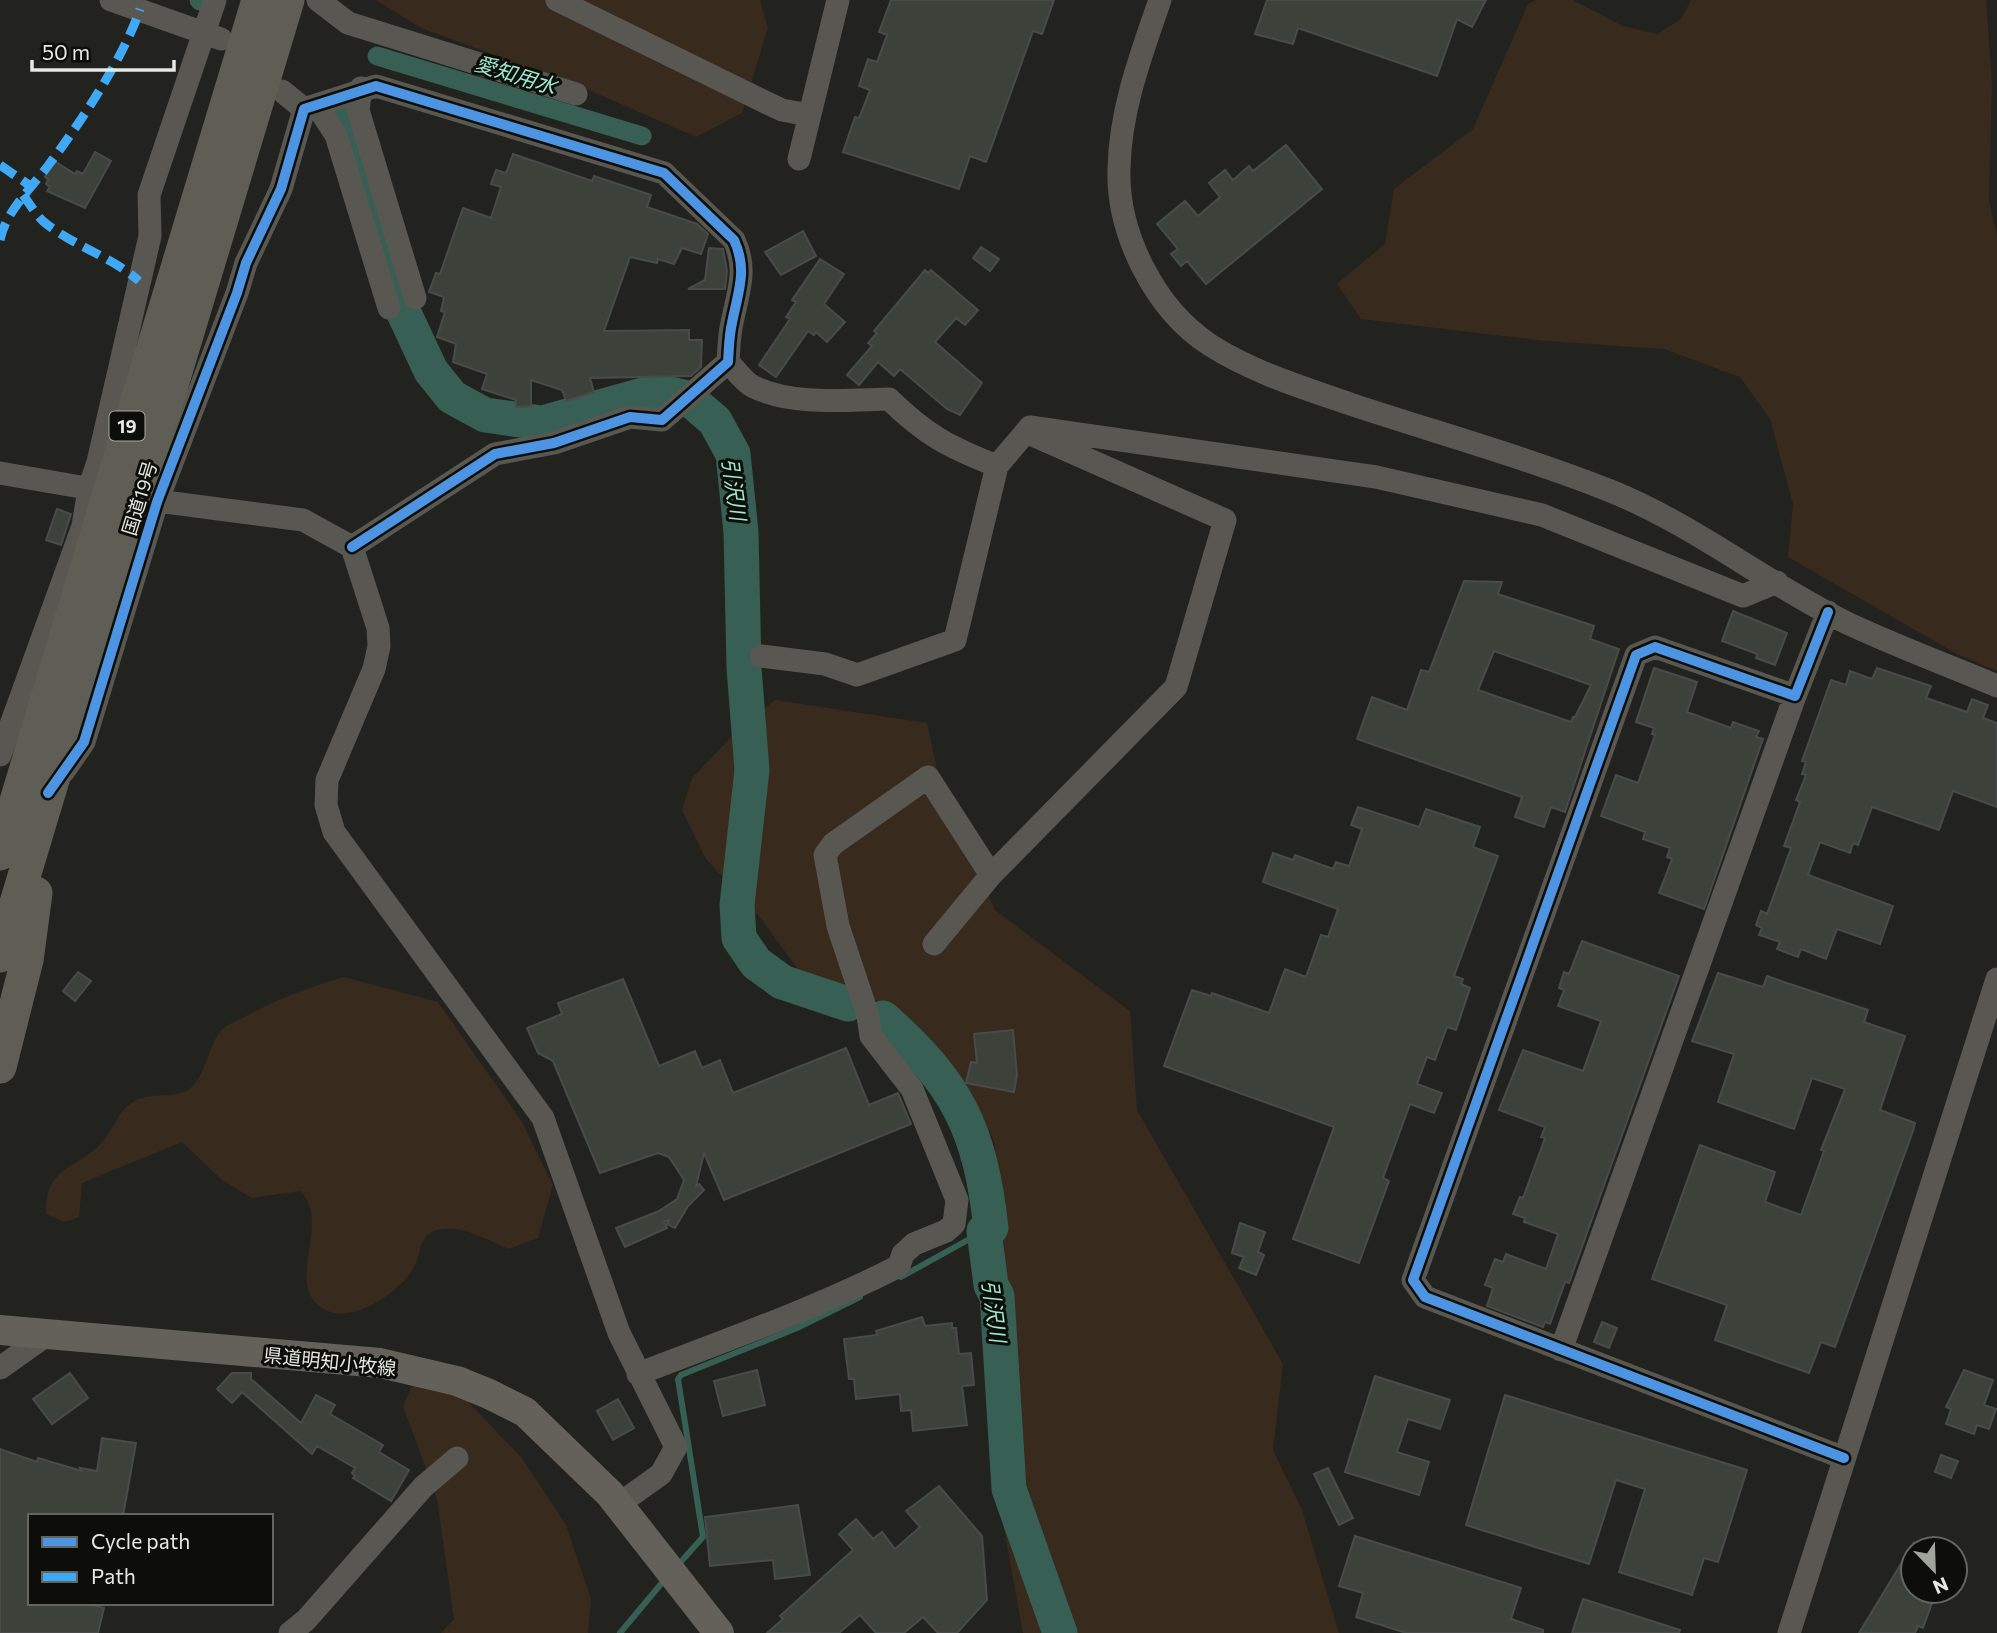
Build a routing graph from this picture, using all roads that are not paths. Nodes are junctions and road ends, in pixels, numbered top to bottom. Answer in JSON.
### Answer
{"nodes":[{"id":1,"x":111,"y":0,"type":"edge"},
{"id":2,"x":215,"y":0,"type":"edge"},
{"id":3,"x":258,"y":0,"type":"edge"},
{"id":4,"x":288,"y":0,"type":"edge"},
{"id":5,"x":318,"y":0,"type":"edge"},
{"id":6,"x":557,"y":0,"type":"edge"},
{"id":7,"x":838,"y":0,"type":"edge"},
{"id":8,"x":1160,"y":0,"type":"edge"},
{"id":9,"x":212,"y":36,"type":"junction"},
{"id":10,"x":361,"y":88,"type":"junction"},
{"id":11,"x":282,"y":91,"type":"dead end"},
{"id":12,"x":576,"y":93,"type":"dead end"},
{"id":13,"x":311,"y":108,"type":"junction"},
{"id":14,"x":809,"y":116,"type":"junction"},
{"id":15,"x":799,"y":159,"type":"dead end"},
{"id":16,"x":415,"y":298,"type":"dead end"},
{"id":17,"x":389,"y":308,"type":"dead end"},
{"id":18,"x":728,"y":362,"type":"junction"},
{"id":19,"x":1026,"y":432,"type":"junction"},
{"id":20,"x":997,"y":466,"type":"junction"},
{"id":21,"x":0,"y":473,"type":"edge"},
{"id":22,"x":98,"y":491,"type":"junction"},
{"id":23,"x":148,"y":500,"type":"junction"},
{"id":24,"x":352,"y":547,"type":"junction"},
{"id":25,"x":1777,"y":582,"type":"junction"},
{"id":26,"x":1828,"y":612,"type":"junction"},
{"id":27,"x":761,"y":656,"type":"dead end"},
{"id":28,"x":1997,"y":686,"type":"edge"},
{"id":29,"x":1795,"y":696,"type":"junction"},
{"id":30,"x":0,"y":755,"type":"edge"},
{"id":31,"x":33,"y":794,"type":"junction"},
{"id":32,"x":0,"y":835,"type":"edge"},
{"id":33,"x":0,"y":854,"type":"edge"},
{"id":34,"x":991,"y":875,"type":"junction"},
{"id":35,"x":934,"y":944,"type":"dead end"},
{"id":36,"x":0,"y":956,"type":"edge"},
{"id":37,"x":1997,"y":979,"type":"edge"},
{"id":38,"x":0,"y":1067,"type":"edge"},
{"id":39,"x":0,"y":1330,"type":"edge"},
{"id":40,"x":48,"y":1335,"type":"junction"},
{"id":41,"x":1561,"y":1350,"type":"junction"},
{"id":42,"x":0,"y":1368,"type":"edge"},
{"id":43,"x":638,"y":1374,"type":"junction"},
{"id":44,"x":457,"y":1458,"type":"dead end"},
{"id":45,"x":1844,"y":1458,"type":"junction"},
{"id":46,"x":619,"y":1504,"type":"junction"},
{"id":47,"x":290,"y":1633,"type":"edge"},
{"id":48,"x":719,"y":1633,"type":"edge"},
{"id":49,"x":1788,"y":1633,"type":"edge"}],
"edges":[{"from":1,"to":9,"type":"street"},
{"from":2,"to":9,"type":"street"},
{"from":3,"to":22,"type":"highway","name":"国道19号","number":"19"},
{"from":4,"to":23,"type":"highway","name":"国道19号","number":"19"},
{"from":5,"to":12,"type":"street"},
{"from":6,"to":14,"type":"street"},
{"from":7,"to":14,"type":"street"},
{"from":8,"to":25,"type":"street"},
{"from":9,"to":22,"type":"street"},
{"from":10,"to":13,"type":"street"},
{"from":10,"to":16,"type":"street"},
{"from":10,"to":18,"type":"street"},
{"from":11,"to":13,"type":"street"},
{"from":13,"to":17,"type":"street"},
{"from":13,"to":23,"type":"street"},
{"from":14,"to":15,"type":"street"},
{"from":18,"to":20,"type":"street"},
{"from":18,"to":24,"type":"street"},
{"from":19,"to":20,"type":"street"},
{"from":19,"to":25,"type":"street"},
{"from":19,"to":34,"type":"street"},
{"from":20,"to":27,"type":"street"},
{"from":21,"to":22,"type":"street"},
{"from":22,"to":30,"type":"street"},
{"from":22,"to":31,"type":"highway","name":"国道19号","number":"19"},
{"from":23,"to":24,"type":"street"},
{"from":23,"to":31,"type":"highway","name":"国道19号","number":"19"},
{"from":24,"to":43,"type":"street"},
{"from":25,"to":26,"type":"street"},
{"from":26,"to":28,"type":"street"},
{"from":26,"to":29,"type":"street"},
{"from":29,"to":41,"type":"street"},
{"from":29,"to":41,"type":"street"},
{"from":31,"to":32,"type":"highway"},
{"from":31,"to":33,"type":"highway","name":"国道19号","number":"19"},
{"from":31,"to":36,"type":"highway","name":"国道19号","number":"19"},
{"from":31,"to":38,"type":"highway"},
{"from":34,"to":35,"type":"street"},
{"from":34,"to":43,"type":"street"},
{"from":37,"to":45,"type":"street"},
{"from":39,"to":40,"type":"main road","name":"県道明知小牧線"},
{"from":40,"to":42,"type":"street"},
{"from":40,"to":46,"type":"main road","name":"県道明知小牧線"},
{"from":41,"to":45,"type":"street"},
{"from":43,"to":46,"type":"street"},
{"from":44,"to":47,"type":"street"},
{"from":45,"to":49,"type":"street"},
{"from":46,"to":48,"type":"main road","name":"県道明知小牧線"}]}
